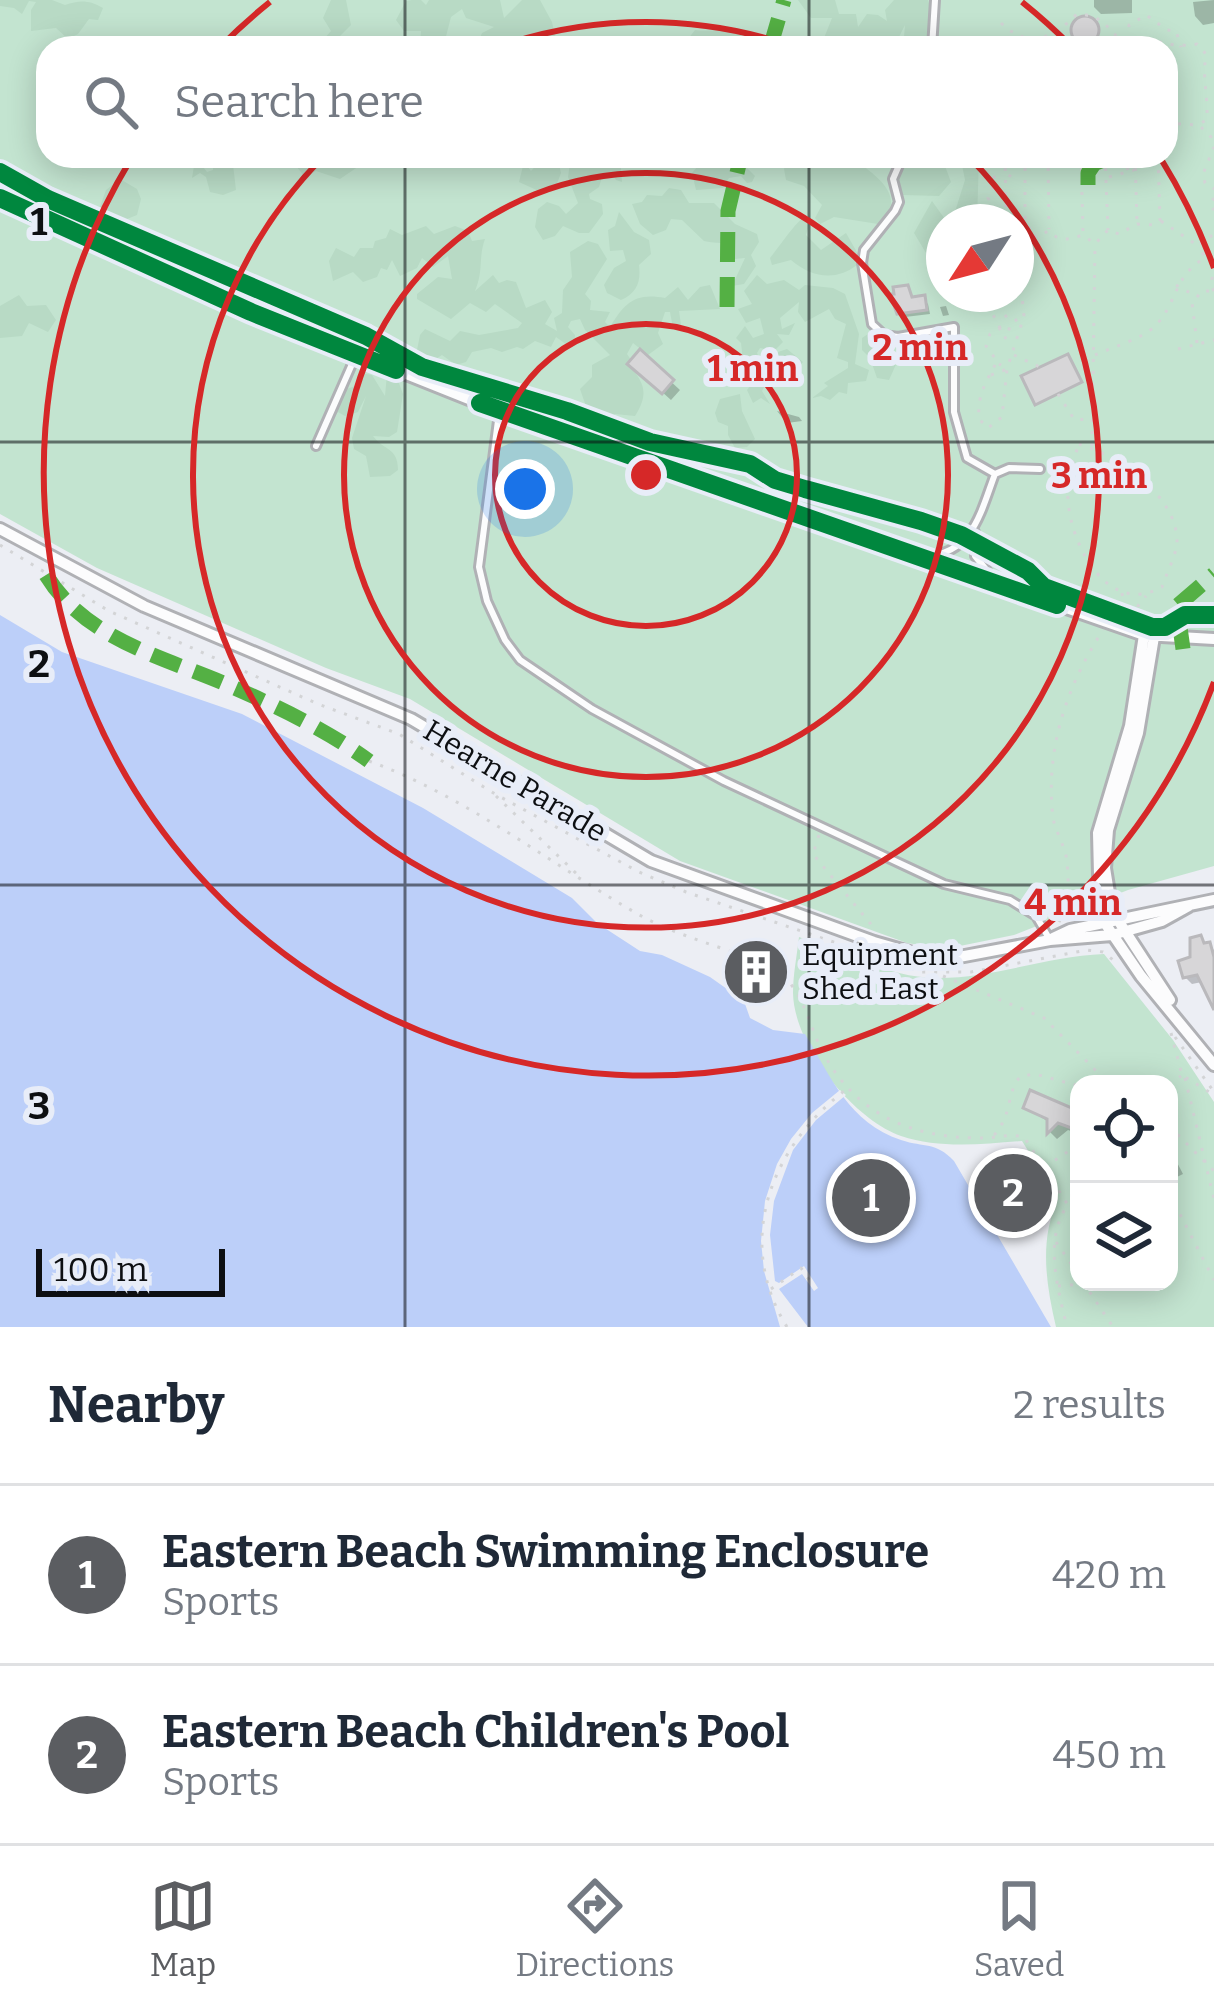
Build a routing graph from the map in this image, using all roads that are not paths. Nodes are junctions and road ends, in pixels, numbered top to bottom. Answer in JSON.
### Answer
{"nodes":[{"id":1,"x":935,"y":0,"type":"edge"},
{"id":2,"x":933,"y":36,"type":"edge"},
{"id":3,"x":898,"y":168,"type":"edge"},
{"id":4,"x":0,"y":198,"type":"edge"},
{"id":5,"x":356,"y":355,"type":"junction"},
{"id":6,"x":500,"y":411,"type":"junction"},
{"id":7,"x":316,"y":446,"type":"dead end"},
{"id":8,"x":1040,"y":469,"type":"dead end"},
{"id":9,"x":995,"y":474,"type":"junction"},
{"id":10,"x":0,"y":529,"type":"edge"},
{"id":11,"x":970,"y":540,"type":"junction"},
{"id":12,"x":916,"y":555,"type":"junction"},
{"id":13,"x":1013,"y":591,"type":"junction"},
{"id":14,"x":1148,"y":632,"type":"junction"},
{"id":15,"x":1214,"y":639,"type":"edge"},
{"id":16,"x":1214,"y":900,"type":"edge"},
{"id":17,"x":1104,"y":924,"type":"junction"},
{"id":18,"x":1122,"y":926,"type":"junction"},
{"id":19,"x":1112,"y":935,"type":"junction"},
{"id":20,"x":1050,"y":939,"type":"junction"},
{"id":21,"x":1086,"y":939,"type":"junction"},
{"id":22,"x":1184,"y":1024,"type":"junction"},
{"id":23,"x":1214,"y":1065,"type":"edge"}],
"edges":[{"from":1,"to":2,"type":"lane"},
{"from":3,"to":9,"type":"lane"},
{"from":4,"to":5,"type":"street"},
{"from":5,"to":6,"type":"street"},
{"from":5,"to":7,"type":"lane"},
{"from":6,"to":12,"type":"street"},
{"from":6,"to":20,"type":"lane"},
{"from":8,"to":9,"type":"lane"},
{"from":9,"to":11,"type":"lane"},
{"from":10,"to":20,"type":"street","name":"Hearne Parade"},
{"from":11,"to":12,"type":"lane"},
{"from":11,"to":13,"type":"lane"},
{"from":12,"to":13,"type":"street"},
{"from":13,"to":14,"type":"street"},
{"from":14,"to":15,"type":"street"},
{"from":14,"to":17,"type":"street"},
{"from":14,"to":18,"type":"street"},
{"from":16,"to":18,"type":"street"},
{"from":17,"to":18,"type":"street","name":"Hearne Parade"},
{"from":17,"to":19,"type":"street"},
{"from":17,"to":21,"type":"street","name":"Hearne Parade"},
{"from":18,"to":19,"type":"street","name":"Hearne Parade"},
{"from":18,"to":22,"type":"street"},
{"from":19,"to":21,"type":"street","name":"Hearne Parade"},
{"from":19,"to":22,"type":"street"},
{"from":20,"to":21,"type":"street","name":"Hearne Parade"},
{"from":22,"to":23,"type":"street"}]}
